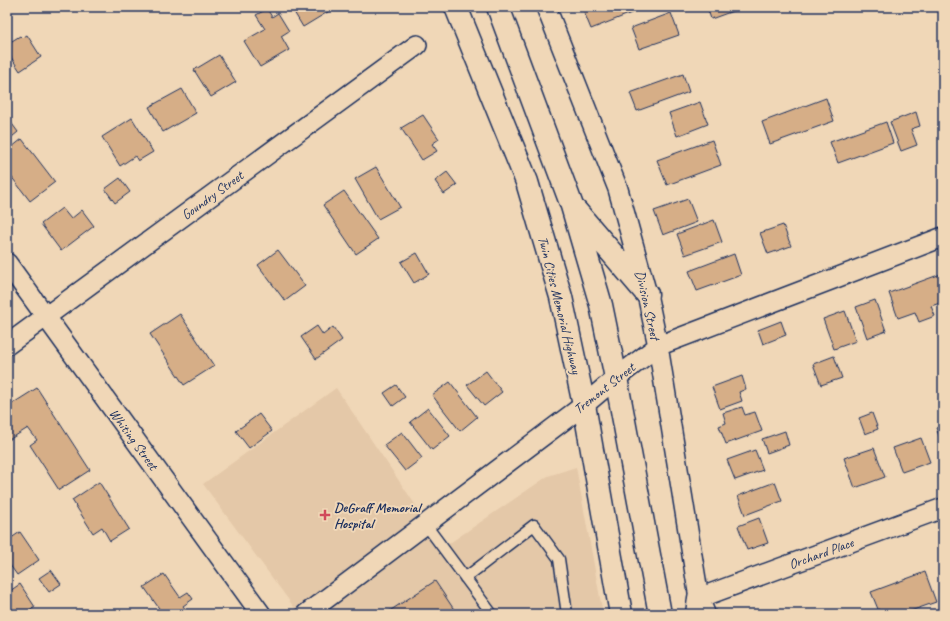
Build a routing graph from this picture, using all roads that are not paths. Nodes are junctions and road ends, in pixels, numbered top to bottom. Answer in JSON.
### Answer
{"nodes":[{"id":1,"x":456,"y":7,"type":"edge"},
{"id":2,"x":498,"y":7,"type":"edge"},
{"id":3,"x":546,"y":7,"type":"edge"},
{"id":4,"x":417,"y":45,"type":"dead end"},
{"id":5,"x":572,"y":206,"type":"junction"},
{"id":6,"x":943,"y":237,"type":"edge"},
{"id":7,"x":7,"y":263,"type":"edge"},
{"id":8,"x":647,"y":294,"type":"junction"},
{"id":9,"x":46,"y":317,"type":"junction"},
{"id":10,"x":7,"y":345,"type":"edge"},
{"id":11,"x":658,"y":346,"type":"junction"},
{"id":12,"x":616,"y":378,"type":"junction"},
{"id":13,"x":584,"y":405,"type":"junction"},
{"id":14,"x":943,"y":508,"type":"edge"},
{"id":15,"x":426,"y":525,"type":"junction"},
{"id":16,"x":465,"y":578,"type":"junction"},
{"id":17,"x":701,"y":609,"type":"edge"},
{"id":18,"x":261,"y":614,"type":"edge"},
{"id":19,"x":306,"y":614,"type":"edge"},
{"id":20,"x":492,"y":614,"type":"edge"},
{"id":21,"x":567,"y":614,"type":"edge"},
{"id":22,"x":621,"y":614,"type":"edge"},
{"id":23,"x":660,"y":614,"type":"edge"}],
"edges":[{"from":1,"to":13,"type":"main road","name":"Twin Cities Memorial Highway"},
{"from":2,"to":5,"type":"main road"},
{"from":3,"to":8,"type":"street","name":"Division Street"},
{"from":4,"to":9,"type":"street","name":"Goundry Street"},
{"from":5,"to":8,"type":"main road"},
{"from":5,"to":12,"type":"main road"},
{"from":6,"to":11,"type":"street","name":"Tremont Street"},
{"from":7,"to":9,"type":"street","name":"Whiting Street"},
{"from":8,"to":11,"type":"street","name":"Division Street"},
{"from":9,"to":10,"type":"street","name":"Goundry Street"},
{"from":9,"to":18,"type":"street","name":"Whiting Street"},
{"from":11,"to":12,"type":"street","name":"Tremont Street"},
{"from":11,"to":17,"type":"street","name":"Division Street"},
{"from":12,"to":13,"type":"street","name":"Tremont Street"},
{"from":12,"to":23,"type":"main road"},
{"from":13,"to":15,"type":"street","name":"Tremont Street"},
{"from":13,"to":22,"type":"main road","name":"Twin Cities Memorial Highway"},
{"from":14,"to":17,"type":"street","name":"Orchard Place"},
{"from":15,"to":16,"type":"lane"},
{"from":15,"to":19,"type":"street","name":"Tremont Street"},
{"from":16,"to":20,"type":"lane"},
{"from":16,"to":21,"type":"lane"}]}
